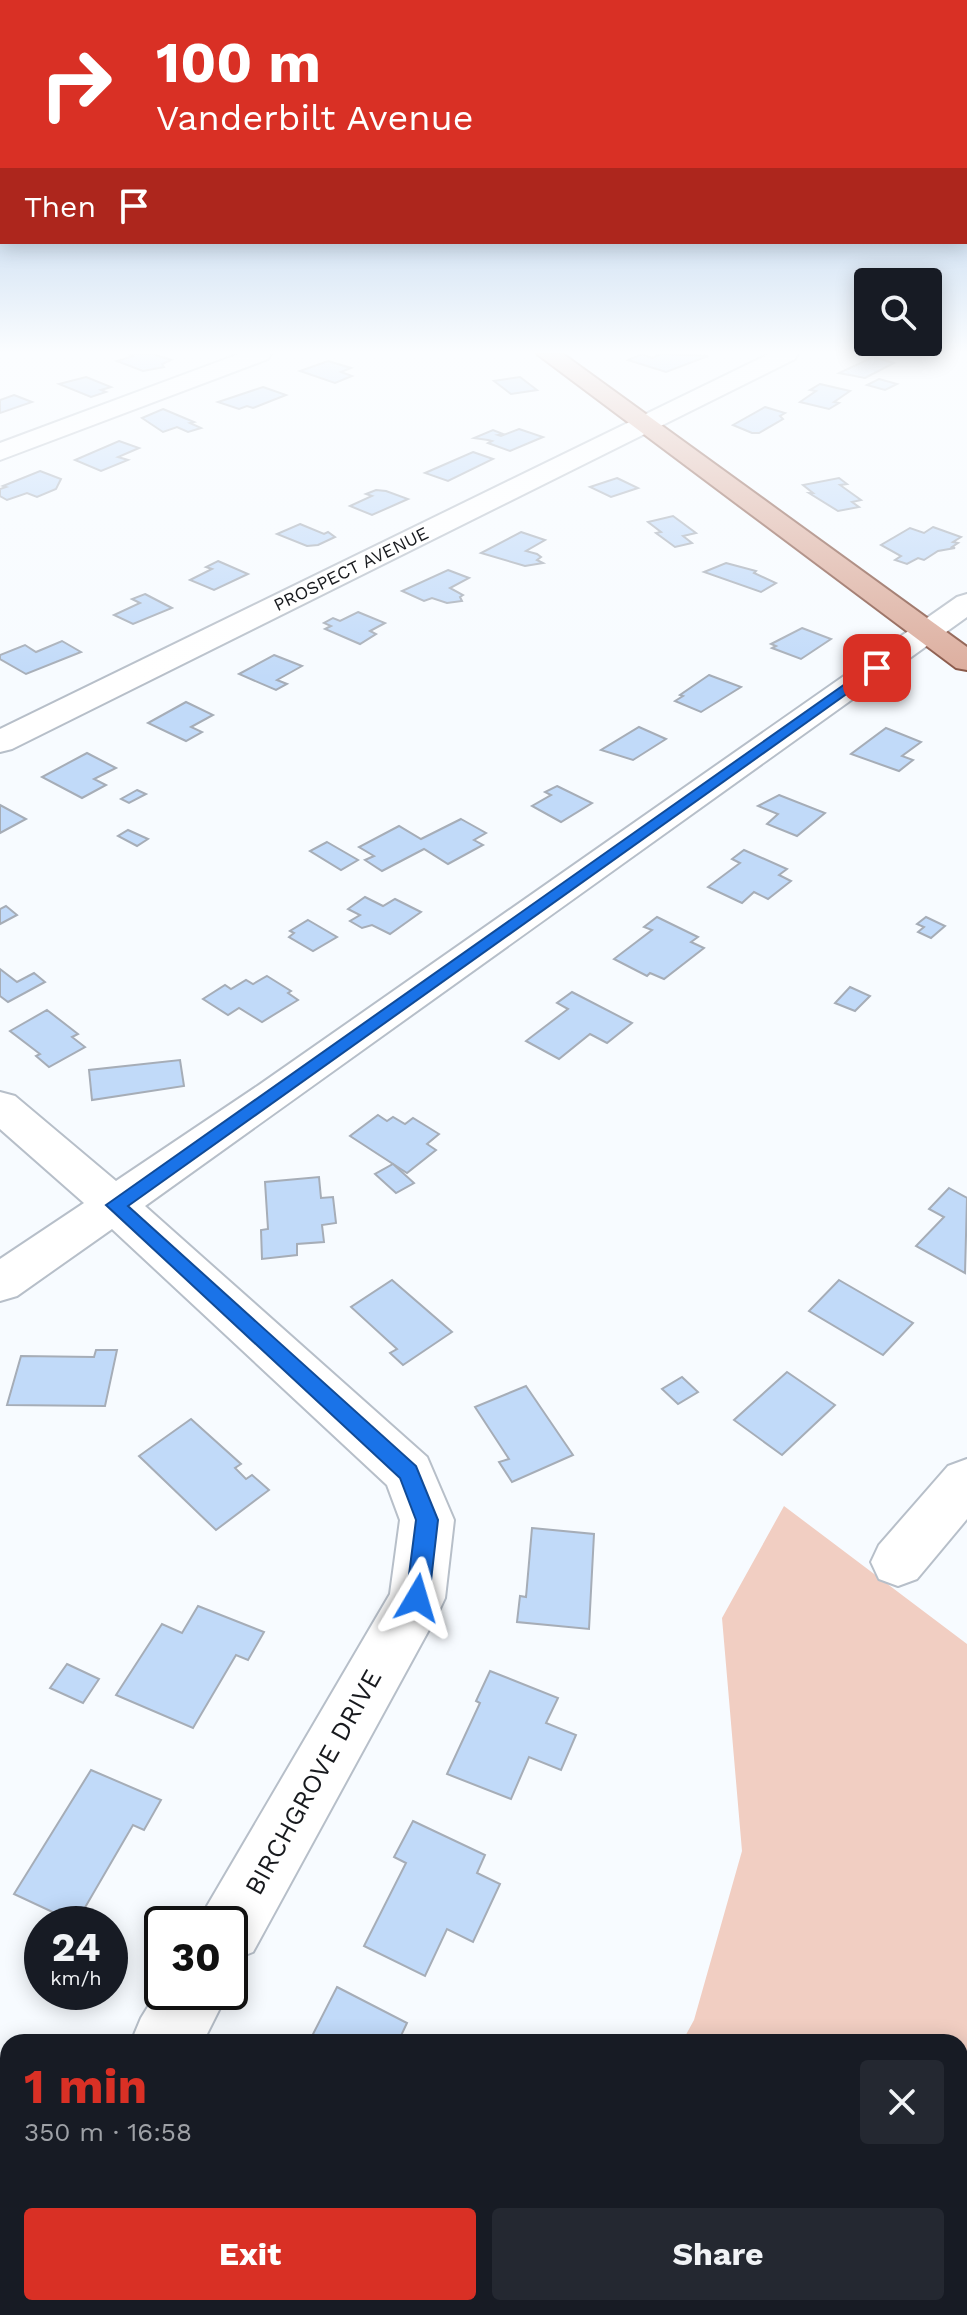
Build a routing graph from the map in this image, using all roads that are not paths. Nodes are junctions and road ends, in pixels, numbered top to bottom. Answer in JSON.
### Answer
{"nodes":[{"id":1,"x":567,"y":462,"type":"edge"},
{"id":2,"x":696,"y":462,"type":"edge"},
{"id":3,"x":967,"y":603,"type":"edge"},
{"id":4,"x":927,"y":632,"type":"junction"},
{"id":5,"x":967,"y":661,"type":"edge"},
{"id":6,"x":0,"y":742,"type":"edge"},
{"id":7,"x":0,"y":1106,"type":"edge"},
{"id":8,"x":115,"y":1205,"type":"junction"},
{"id":9,"x":0,"y":1283,"type":"edge"},
{"id":10,"x":967,"y":1481,"type":"edge"},
{"id":11,"x":898,"y":1562,"type":"dead end"},
{"id":12,"x":243,"y":1906,"type":"edge"},
{"id":13,"x":184,"y":2010,"type":"edge"},
{"id":14,"x":170,"y":2034,"type":"edge"}],
"edges":[{"from":1,"to":6,"type":"street","name":"PROSPECT AVENUE"},
{"from":2,"to":4,"type":"main road"},
{"from":3,"to":4,"type":"street"},
{"from":4,"to":5,"type":"main road"},
{"from":4,"to":8,"type":"street"},
{"from":7,"to":8,"type":"street","name":"BIRCHGROVE DRIVE"},
{"from":8,"to":9,"type":"street"},
{"from":8,"to":12,"type":"street","name":"BIRCHGROVE DRIVE"},
{"from":10,"to":11,"type":"street"},
{"from":13,"to":14,"type":"street"}]}
